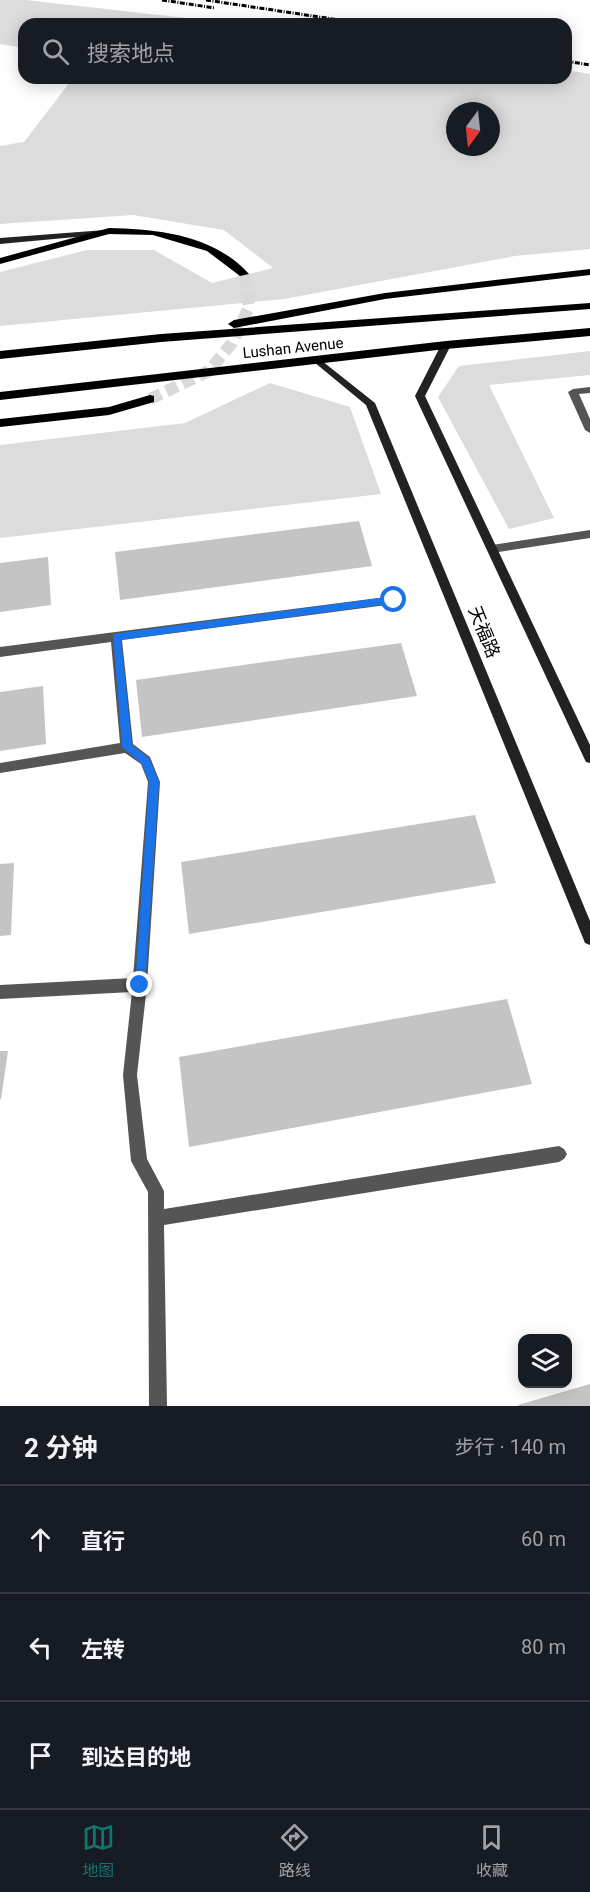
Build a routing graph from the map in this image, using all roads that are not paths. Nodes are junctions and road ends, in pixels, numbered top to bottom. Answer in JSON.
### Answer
{"nodes":[{"id":1,"x":109,"y":231,"type":"junction"},
{"id":2,"x":0,"y":241,"type":"edge"},
{"id":3,"x":0,"y":261,"type":"edge"},
{"id":4,"x":590,"y":272,"type":"edge"},
{"id":5,"x":244,"y":274,"type":"tunnel mouth"},
{"id":6,"x":590,"y":306,"type":"edge"},
{"id":7,"x":590,"y":332,"type":"edge"},
{"id":8,"x":161,"y":338,"type":"junction"},
{"id":9,"x":446,"y":345,"type":"junction"},
{"id":10,"x":0,"y":355,"type":"edge"},
{"id":11,"x":317,"y":360,"type":"junction"},
{"id":12,"x":590,"y":390,"type":"edge"},
{"id":13,"x":0,"y":396,"type":"edge"},
{"id":14,"x":150,"y":399,"type":"tunnel mouth"},
{"id":15,"x":0,"y":423,"type":"edge"},
{"id":16,"x":590,"y":430,"type":"edge"},
{"id":17,"x":590,"y":534,"type":"edge"},
{"id":18,"x":492,"y":549,"type":"junction"},
{"id":19,"x":394,"y":600,"type":"dead end"},
{"id":20,"x":116,"y":636,"type":"junction"},
{"id":21,"x":0,"y":652,"type":"edge"},
{"id":22,"x":127,"y":747,"type":"junction"},
{"id":23,"x":590,"y":758,"type":"edge"},
{"id":24,"x":0,"y":768,"type":"edge"},
{"id":25,"x":590,"y":938,"type":"edge"},
{"id":26,"x":140,"y":985,"type":"junction"},
{"id":27,"x":0,"y":992,"type":"edge"},
{"id":28,"x":559,"y":1154,"type":"dead end"},
{"id":29,"x":156,"y":1218,"type":"junction"},
{"id":30,"x":158,"y":1406,"type":"edge"}],
"edges":[{"from":1,"to":2,"type":"street"},
{"from":1,"to":3,"type":"main road"},
{"from":1,"to":5,"type":"main road"},
{"from":4,"to":8,"type":"main road"},
{"from":6,"to":8,"type":"main road","name":"Lushan Avenue"},
{"from":7,"to":9,"type":"main road","name":"Lushan Avenue"},
{"from":8,"to":10,"type":"main road","name":"Lushan Avenue"},
{"from":9,"to":11,"type":"main road","name":"Lushan Avenue"},
{"from":9,"to":18,"type":"street"},
{"from":11,"to":13,"type":"main road","name":"Lushan Avenue"},
{"from":11,"to":25,"type":"street","name":"天福路"},
{"from":12,"to":16,"type":"street"},
{"from":14,"to":15,"type":"main road"},
{"from":17,"to":18,"type":"street"},
{"from":18,"to":23,"type":"street"},
{"from":19,"to":20,"type":"street"},
{"from":20,"to":21,"type":"street"},
{"from":20,"to":22,"type":"street"},
{"from":22,"to":24,"type":"street"},
{"from":22,"to":26,"type":"street"},
{"from":26,"to":27,"type":"street"},
{"from":26,"to":29,"type":"street"},
{"from":28,"to":29,"type":"street"},
{"from":29,"to":30,"type":"street"}]}
